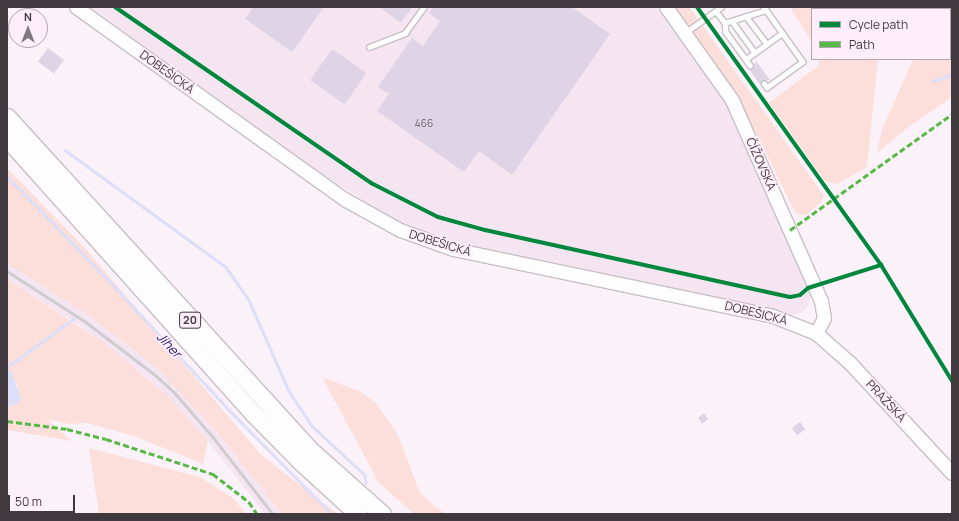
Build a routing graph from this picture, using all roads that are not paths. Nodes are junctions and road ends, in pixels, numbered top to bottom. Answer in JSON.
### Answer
{"nodes":[{"id":1,"x":76,"y":7,"type":"edge"},
{"id":2,"x":424,"y":7,"type":"edge"},
{"id":3,"x":666,"y":7,"type":"edge"},
{"id":4,"x":721,"y":7,"type":"edge"},
{"id":5,"x":765,"y":8,"type":"edge"},
{"id":6,"x":716,"y":11,"type":"junction"},
{"id":7,"x":746,"y":16,"type":"junction"},
{"id":8,"x":732,"y":21,"type":"junction"},
{"id":9,"x":725,"y":23,"type":"junction"},
{"id":10,"x":684,"y":33,"type":"junction"},
{"id":11,"x":782,"y":33,"type":"junction"},
{"id":12,"x":766,"y":44,"type":"junction"},
{"id":13,"x":369,"y":47,"type":"dead end"},
{"id":14,"x":755,"y":52,"type":"junction"},
{"id":15,"x":746,"y":59,"type":"junction"},
{"id":16,"x":750,"y":65,"type":"dead end"},
{"id":17,"x":764,"y":84,"type":"dead end"},
{"id":18,"x":7,"y":117,"type":"edge"},
{"id":19,"x":7,"y":138,"type":"edge"},
{"id":20,"x":816,"y":333,"type":"junction"},
{"id":21,"x":952,"y":473,"type":"edge"},
{"id":22,"x":358,"y":514,"type":"edge"},
{"id":23,"x":382,"y":514,"type":"edge"}],
"edges":[{"from":1,"to":20,"type":"street","name":"DOBEŠICKÁ"},
{"from":2,"to":13,"type":"lane"},
{"from":3,"to":10,"type":"street","name":"ČÍŽOVSKÁ"},
{"from":4,"to":6,"type":"lane"},
{"from":5,"to":7,"type":"lane"},
{"from":5,"to":11,"type":"lane"},
{"from":6,"to":9,"type":"lane"},
{"from":6,"to":10,"type":"lane"},
{"from":7,"to":8,"type":"lane"},
{"from":7,"to":12,"type":"lane"},
{"from":8,"to":9,"type":"lane"},
{"from":8,"to":14,"type":"lane"},
{"from":9,"to":15,"type":"lane"},
{"from":10,"to":20,"type":"street","name":"ČÍŽOVSKÁ"},
{"from":11,"to":12,"type":"lane"},
{"from":11,"to":17,"type":"lane"},
{"from":12,"to":14,"type":"lane"},
{"from":14,"to":15,"type":"lane"},
{"from":15,"to":16,"type":"lane"},
{"from":18,"to":23,"type":"highway","number":"20"},
{"from":19,"to":22,"type":"highway","number":"20"},
{"from":20,"to":21,"type":"street","name":"PRAŽSKÁ"}]}
